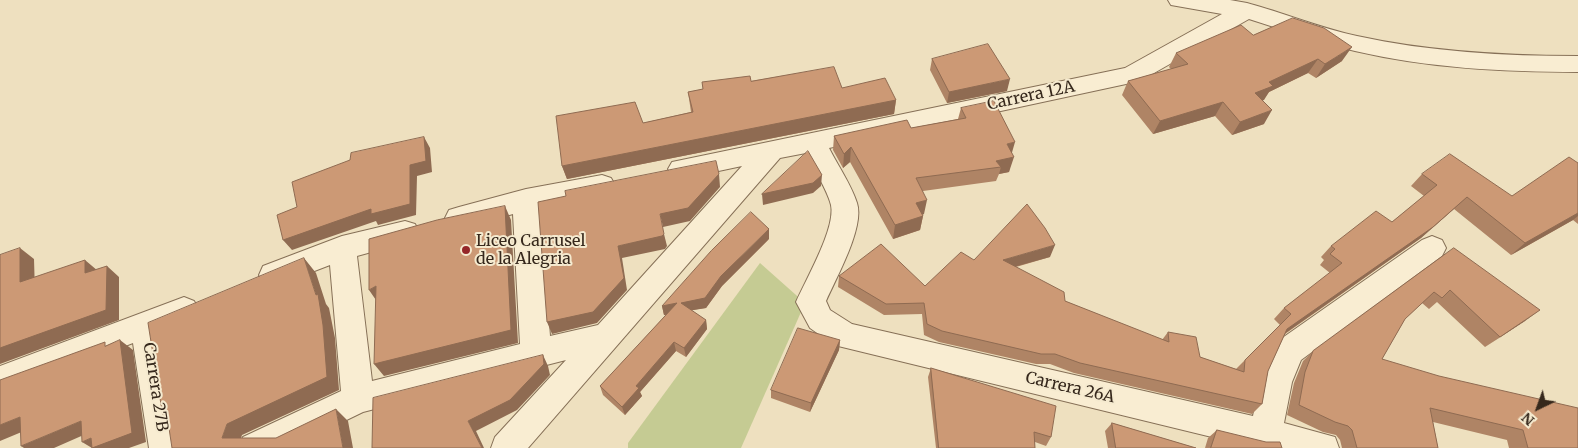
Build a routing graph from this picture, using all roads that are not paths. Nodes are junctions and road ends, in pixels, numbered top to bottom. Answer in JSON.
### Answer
{"nodes":[{"id":1,"x":1179,"y":0,"type":"edge"},
{"id":2,"x":1247,"y":10,"type":"junction"},
{"id":3,"x":1578,"y":64,"type":"edge"},
{"id":4,"x":813,"y":142,"type":"junction"},
{"id":5,"x":770,"y":152,"type":"junction"},
{"id":6,"x":653,"y":175,"type":"edge"},
{"id":7,"x":624,"y":181,"type":"edge"},
{"id":8,"x":526,"y":200,"type":"junction"},
{"id":9,"x":342,"y":248,"type":"junction"},
{"id":10,"x":1432,"y":248,"type":"dead end"},
{"id":11,"x":253,"y":283,"type":"edge"},
{"id":12,"x":208,"y":301,"type":"edge"},
{"id":13,"x":146,"y":326,"type":"junction"},
{"id":14,"x":605,"y":336,"type":"junction"},
{"id":15,"x":536,"y":353,"type":"junction"},
{"id":16,"x":0,"y":380,"type":"edge"},
{"id":17,"x":358,"y":399,"type":"junction"},
{"id":18,"x":1266,"y":434,"type":"junction"},
{"id":19,"x":165,"y":448,"type":"edge"},
{"id":20,"x":255,"y":448,"type":"edge"},
{"id":21,"x":507,"y":448,"type":"edge"},
{"id":22,"x":1323,"y":448,"type":"edge"}],
"edges":[{"from":1,"to":2,"type":"street"},
{"from":2,"to":3,"type":"street"},
{"from":2,"to":4,"type":"street","name":"Carrera 12A"},
{"from":4,"to":5,"type":"street","name":"Carrera 12A"},
{"from":4,"to":18,"type":"street","name":"Carrera 26A"},
{"from":5,"to":6,"type":"street","name":"Carrera 12A"},
{"from":5,"to":14,"type":"street"},
{"from":7,"to":8,"type":"street"},
{"from":8,"to":9,"type":"street"},
{"from":8,"to":15,"type":"street"},
{"from":9,"to":11,"type":"street"},
{"from":9,"to":17,"type":"street"},
{"from":10,"to":18,"type":"street"},
{"from":12,"to":13,"type":"street"},
{"from":13,"to":16,"type":"street"},
{"from":13,"to":19,"type":"street","name":"Carrera 27B"},
{"from":14,"to":15,"type":"street"},
{"from":14,"to":21,"type":"street"},
{"from":15,"to":17,"type":"street"},
{"from":17,"to":20,"type":"street"},
{"from":18,"to":22,"type":"street","name":"Carrera 26A"}]}
